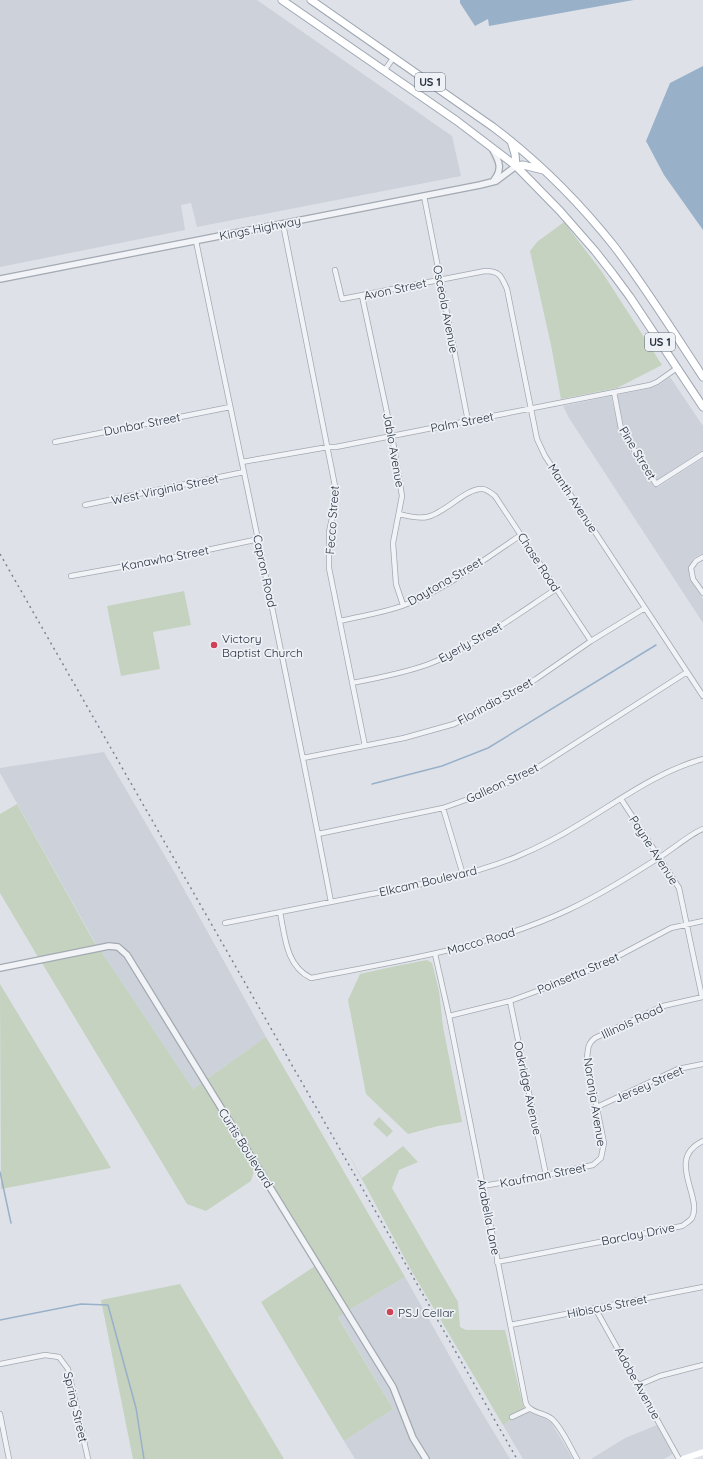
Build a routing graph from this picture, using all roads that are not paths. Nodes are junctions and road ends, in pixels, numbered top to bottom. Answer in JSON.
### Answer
{"nodes":[{"id":1,"x":282,"y":0,"type":"edge"},
{"id":2,"x":311,"y":0,"type":"edge"},
{"id":3,"x":394,"y":57,"type":"junction"},
{"id":4,"x":384,"y":71,"type":"junction"},
{"id":5,"x":510,"y":139,"type":"junction"},
{"id":6,"x":492,"y":148,"type":"junction"},
{"id":7,"x":516,"y":166,"type":"junction"},
{"id":8,"x":545,"y":171,"type":"junction"},
{"id":9,"x":493,"y":181,"type":"junction"},
{"id":10,"x":424,"y":196,"type":"junction"},
{"id":11,"x":283,"y":224,"type":"junction"},
{"id":12,"x":196,"y":241,"type":"junction"},
{"id":13,"x":335,"y":270,"type":"dead end"},
{"id":14,"x":500,"y":275,"type":"joint"},
{"id":15,"x":0,"y":279,"type":"edge"},
{"id":16,"x":440,"y":280,"type":"junction"},
{"id":17,"x":362,"y":296,"type":"junction"},
{"id":18,"x":677,"y":368,"type":"junction"},
{"id":19,"x":703,"y":377,"type":"edge"},
{"id":20,"x":614,"y":392,"type":"junction"},
{"id":21,"x":230,"y":407,"type":"junction"},
{"id":22,"x":703,"y":407,"type":"edge"},
{"id":23,"x":530,"y":409,"type":"junction"},
{"id":24,"x":468,"y":421,"type":"junction"},
{"id":25,"x":392,"y":436,"type":"junction"},
{"id":26,"x":55,"y":442,"type":"dead end"},
{"id":27,"x":328,"y":446,"type":"junction"},
{"id":28,"x":703,"y":454,"type":"edge"},
{"id":29,"x":242,"y":462,"type":"junction"},
{"id":30,"x":244,"y":472,"type":"junction"},
{"id":31,"x":86,"y":505,"type":"dead end"},
{"id":32,"x":399,"y":514,"type":"junction"},
{"id":33,"x":521,"y":536,"type":"junction"},
{"id":34,"x":259,"y":539,"type":"junction"},
{"id":35,"x":703,"y":557,"type":"edge"},
{"id":36,"x":71,"y":576,"type":"dead end"},
{"id":37,"x":556,"y":589,"type":"junction"},
{"id":38,"x":703,"y":593,"type":"edge"},
{"id":39,"x":403,"y":605,"type":"junction"},
{"id":40,"x":645,"y":608,"type":"junction"},
{"id":41,"x":340,"y":621,"type":"junction"},
{"id":42,"x":591,"y":641,"type":"junction"},
{"id":43,"x":687,"y":672,"type":"junction"},
{"id":44,"x":352,"y":683,"type":"junction"},
{"id":45,"x":703,"y":696,"type":"edge"},
{"id":46,"x":365,"y":746,"type":"junction"},
{"id":47,"x":303,"y":758,"type":"junction"},
{"id":48,"x":703,"y":759,"type":"edge"},
{"id":49,"x":621,"y":798,"type":"junction"},
{"id":50,"x":443,"y":808,"type":"junction"},
{"id":51,"x":703,"y":829,"type":"edge"},
{"id":52,"x":318,"y":834,"type":"junction"},
{"id":53,"x":660,"y":857,"type":"junction"},
{"id":54,"x":462,"y":875,"type":"junction"},
{"id":55,"x":331,"y":902,"type":"junction"},
{"id":56,"x":280,"y":912,"type":"junction"},
{"id":57,"x":703,"y":921,"type":"edge"},
{"id":58,"x":225,"y":923,"type":"dead end"},
{"id":59,"x":687,"y":924,"type":"junction"},
{"id":60,"x":435,"y":954,"type":"junction"},
{"id":61,"x":0,"y":968,"type":"edge"},
{"id":62,"x":702,"y":997,"type":"edge"},
{"id":63,"x":510,"y":1001,"type":"junction"},
{"id":64,"x":449,"y":1016,"type":"junction"},
{"id":65,"x":588,"y":1046,"type":"joint"},
{"id":66,"x":703,"y":1064,"type":"edge"},
{"id":67,"x":597,"y":1107,"type":"junction"},
{"id":68,"x":703,"y":1141,"type":"edge"},
{"id":69,"x":601,"y":1158,"type":"joint"},
{"id":70,"x":546,"y":1175,"type":"junction"},
{"id":71,"x":483,"y":1186,"type":"junction"},
{"id":72,"x":497,"y":1262,"type":"junction"},
{"id":73,"x":703,"y":1287,"type":"edge"},
{"id":74,"x":595,"y":1308,"type":"junction"},
{"id":75,"x":510,"y":1325,"type":"junction"},
{"id":76,"x":0,"y":1364,"type":"edge"},
{"id":77,"x":703,"y":1365,"type":"edge"},
{"id":78,"x":639,"y":1385,"type":"junction"},
{"id":79,"x":529,"y":1409,"type":"junction"},
{"id":80,"x":0,"y":1414,"type":"edge"},
{"id":81,"x":512,"y":1417,"type":"dead end"},
{"id":82,"x":703,"y":1452,"type":"edge"},
{"id":83,"x":9,"y":1459,"type":"edge"},
{"id":84,"x":88,"y":1459,"type":"edge"},
{"id":85,"x":426,"y":1459,"type":"edge"},
{"id":86,"x":577,"y":1459,"type":"edge"},
{"id":87,"x":679,"y":1459,"type":"edge"},
{"id":88,"x":683,"y":1459,"type":"edge"}],
"edges":[{"from":1,"to":4,"type":"main road","number":"US 1"},
{"from":2,"to":3,"type":"main road","number":"US 1"},
{"from":3,"to":4,"type":"street"},
{"from":3,"to":5,"type":"main road","number":"US 1"},
{"from":4,"to":6,"type":"main road","number":"US 1"},
{"from":5,"to":7,"type":"main road"},
{"from":5,"to":8,"type":"main road","number":"US 1"},
{"from":6,"to":7,"type":"main road","number":"US 1"},
{"from":6,"to":9,"type":"street"},
{"from":7,"to":8,"type":"main road"},
{"from":7,"to":9,"type":"street","name":"Kings Highway"},
{"from":7,"to":18,"type":"main road","number":"US 1"},
{"from":8,"to":19,"type":"main road","number":"US 1"},
{"from":9,"to":10,"type":"street","name":"Kings Highway"},
{"from":10,"to":11,"type":"street","name":"Kings Highway"},
{"from":10,"to":16,"type":"street","name":"Osceola Avenue"},
{"from":11,"to":12,"type":"street","name":"Kings Highway"},
{"from":11,"to":27,"type":"street","name":"Fecco Street"},
{"from":12,"to":15,"type":"street","name":"Kings Highway"},
{"from":12,"to":21,"type":"street","name":"Capron Road"},
{"from":13,"to":17,"type":"street","name":"Avon Street"},
{"from":14,"to":16,"type":"street","name":"Avon Street"},
{"from":14,"to":23,"type":"street","name":"Manth Avenue"},
{"from":16,"to":17,"type":"street","name":"Avon Street"},
{"from":16,"to":24,"type":"street","name":"Osceola Avenue"},
{"from":17,"to":25,"type":"street","name":"Jablo Avenue"},
{"from":18,"to":20,"type":"street","name":"Palm Street"},
{"from":18,"to":22,"type":"main road","number":"US 1"},
{"from":20,"to":23,"type":"street","name":"Palm Street"},
{"from":20,"to":28,"type":"street","name":"Pine Street"},
{"from":21,"to":26,"type":"street","name":"Dunbar Street"},
{"from":21,"to":29,"type":"street","name":"Capron Road"},
{"from":23,"to":24,"type":"street","name":"Palm Street"},
{"from":23,"to":40,"type":"street","name":"Manth Avenue"},
{"from":24,"to":25,"type":"street","name":"Palm Street"},
{"from":25,"to":27,"type":"street","name":"Palm Street"},
{"from":25,"to":32,"type":"street","name":"Jablo Avenue"},
{"from":27,"to":29,"type":"street","name":"Palm Street"},
{"from":27,"to":41,"type":"street","name":"Fecco Street"},
{"from":29,"to":30,"type":"street","name":"Capron Road"},
{"from":30,"to":31,"type":"street","name":"West Virginia Street"},
{"from":30,"to":34,"type":"street","name":"Capron Road"},
{"from":32,"to":33,"type":"street","name":"Chase Road"},
{"from":32,"to":39,"type":"street","name":"Jablo Avenue"},
{"from":33,"to":37,"type":"street","name":"Chase Road"},
{"from":33,"to":39,"type":"street","name":"Daytona Street"},
{"from":34,"to":36,"type":"street","name":"Kanawha Street"},
{"from":34,"to":47,"type":"street","name":"Capron Road"},
{"from":35,"to":38,"type":"street"},
{"from":37,"to":42,"type":"street","name":"Chase Road"},
{"from":37,"to":44,"type":"street","name":"Eyerly Street"},
{"from":39,"to":41,"type":"street","name":"Daytona Street"},
{"from":40,"to":42,"type":"street","name":"Florindia Street"},
{"from":40,"to":43,"type":"street","name":"Manth Avenue"},
{"from":41,"to":44,"type":"street","name":"Fecco Street"},
{"from":42,"to":46,"type":"street","name":"Florindia Street"},
{"from":43,"to":45,"type":"street","name":"Manth Avenue"},
{"from":43,"to":50,"type":"street","name":"Galleon Street"},
{"from":44,"to":46,"type":"street","name":"Fecco Street"},
{"from":46,"to":47,"type":"street","name":"Florindia Street"},
{"from":47,"to":52,"type":"street","name":"Capron Road"},
{"from":48,"to":49,"type":"street","name":"Elkcam Boulevard"},
{"from":49,"to":53,"type":"street","name":"Payne Avenue"},
{"from":49,"to":54,"type":"street","name":"Elkcam Boulevard"},
{"from":50,"to":52,"type":"street","name":"Galleon Street"},
{"from":50,"to":54,"type":"street"},
{"from":51,"to":53,"type":"street","name":"Macco Road"},
{"from":52,"to":55,"type":"street","name":"Capron Road"},
{"from":53,"to":59,"type":"street","name":"Payne Avenue"},
{"from":53,"to":60,"type":"street","name":"Macco Road"},
{"from":54,"to":55,"type":"street","name":"Elkcam Boulevard"},
{"from":55,"to":56,"type":"street","name":"Elkcam Boulevard"},
{"from":56,"to":58,"type":"street","name":"Elkcam Boulevard"},
{"from":56,"to":60,"type":"street","name":"Macco Road"},
{"from":57,"to":59,"type":"street","name":"Poinsetta Street"},
{"from":59,"to":62,"type":"street","name":"Payne Avenue"},
{"from":59,"to":63,"type":"street","name":"Poinsetta Street"},
{"from":60,"to":64,"type":"street","name":"Arabella Lane"},
{"from":61,"to":85,"type":"street","name":"Curtis Boulevard"},
{"from":62,"to":65,"type":"street","name":"Illinois Road"},
{"from":63,"to":64,"type":"street","name":"Poinsetta Street"},
{"from":63,"to":70,"type":"street","name":"Oakridge Avenue"},
{"from":64,"to":71,"type":"street","name":"Arabella Lane"},
{"from":65,"to":67,"type":"street","name":"Naranja Avenue"},
{"from":66,"to":67,"type":"street","name":"Jersey Street"},
{"from":67,"to":69,"type":"street","name":"Naranja Avenue"},
{"from":68,"to":72,"type":"street","name":"Barclay Drive"},
{"from":69,"to":70,"type":"street","name":"Kaufman Street"},
{"from":70,"to":71,"type":"street","name":"Kaufman Street"},
{"from":71,"to":72,"type":"street","name":"Arabella Lane"},
{"from":72,"to":75,"type":"street","name":"Arabella Lane"},
{"from":73,"to":74,"type":"street","name":"Hibiscus Street"},
{"from":74,"to":75,"type":"street","name":"Hibiscus Street"},
{"from":74,"to":78,"type":"street","name":"Adobe Avenue"},
{"from":75,"to":79,"type":"street","name":"Arabella Lane"},
{"from":76,"to":84,"type":"street","name":"Spring Street"},
{"from":77,"to":78,"type":"street"},
{"from":78,"to":87,"type":"street","name":"Adobe Avenue"},
{"from":79,"to":81,"type":"street"},
{"from":79,"to":86,"type":"street"},
{"from":80,"to":83,"type":"street"},
{"from":82,"to":88,"type":"main road"}]}
